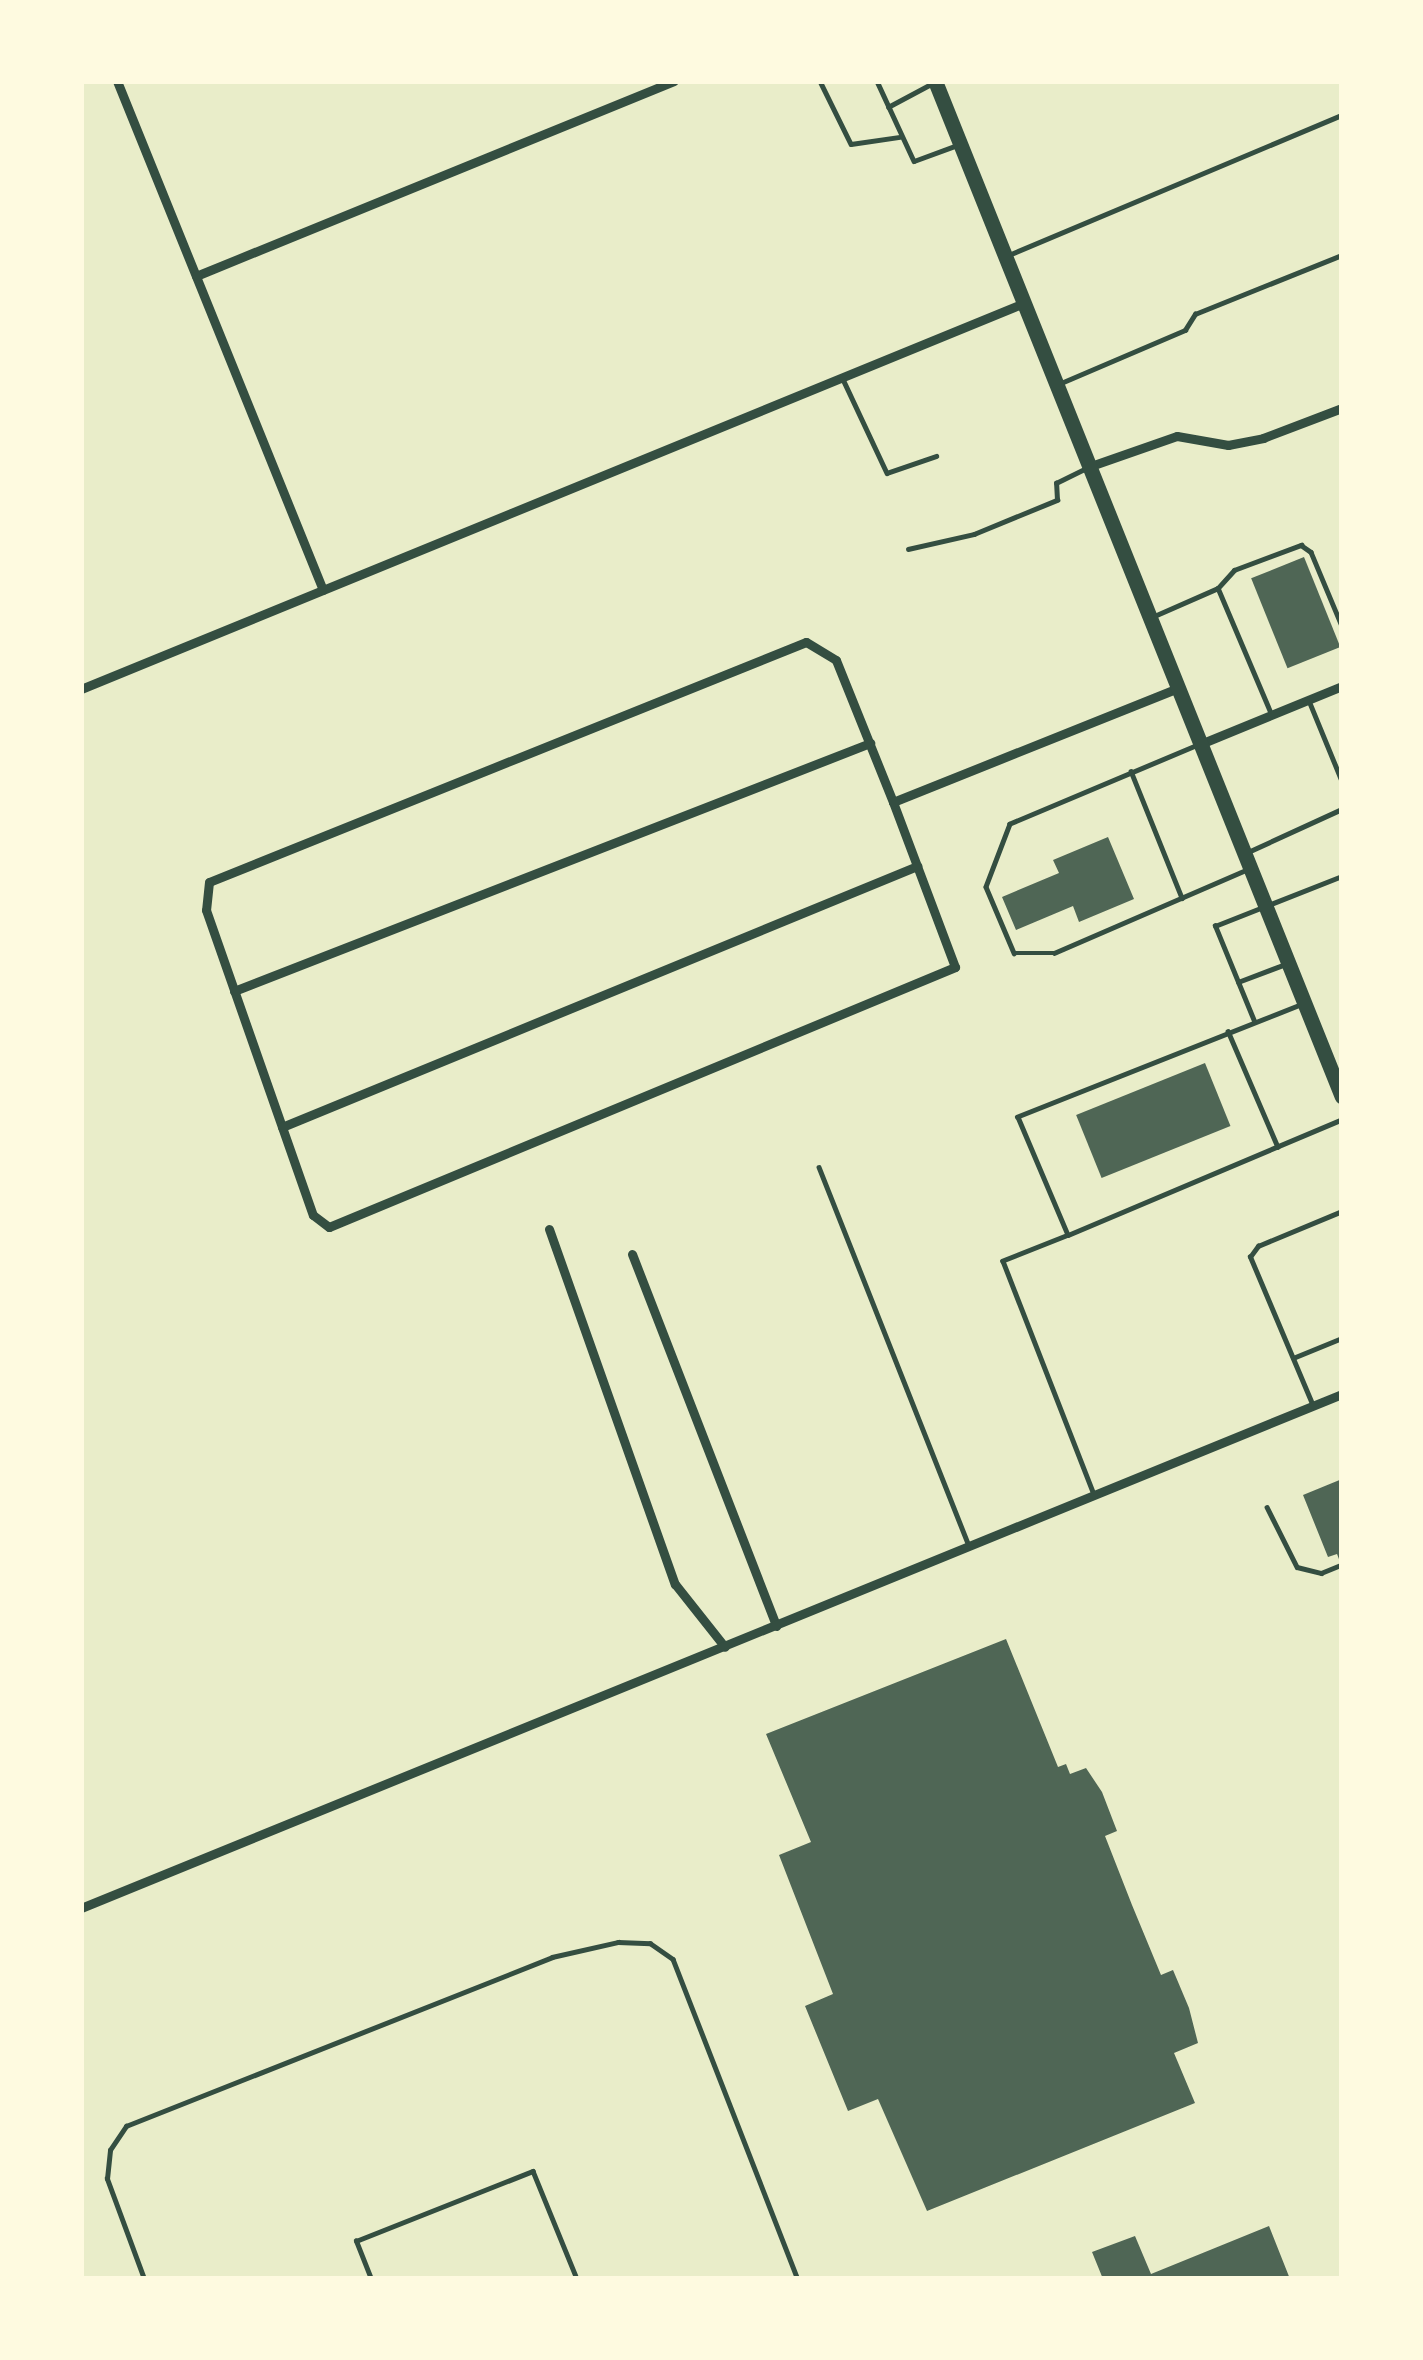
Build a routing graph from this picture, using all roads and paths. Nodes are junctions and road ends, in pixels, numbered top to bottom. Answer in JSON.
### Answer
{"nodes":[{"id":1,"x":117,"y":81,"type":"edge"},
{"id":2,"x":674,"y":81,"type":"edge"},
{"id":3,"x":820,"y":81,"type":"edge"},
{"id":4,"x":877,"y":81,"type":"edge"},
{"id":5,"x":936,"y":82,"type":"edge"},
{"id":6,"x":887,"y":107,"type":"junction"},
{"id":7,"x":1342,"y":116,"type":"edge"},
{"id":8,"x":900,"y":137,"type":"junction"},
{"id":9,"x":960,"y":143,"type":"junction"},
{"id":10,"x":1342,"y":255,"type":"edge"},
{"id":11,"x":1005,"y":256,"type":"junction"},
{"id":12,"x":196,"y":276,"type":"junction"},
{"id":13,"x":1024,"y":303,"type":"junction"},
{"id":14,"x":842,"y":377,"type":"junction"},
{"id":15,"x":1055,"y":385,"type":"junction"},
{"id":16,"x":1342,"y":408,"type":"edge"},
{"id":17,"x":936,"y":456,"type":"dead end"},
{"id":18,"x":1088,"y":467,"type":"junction"},
{"id":19,"x":908,"y":549,"type":"dead end"},
{"id":20,"x":1218,"y":588,"type":"junction"},
{"id":21,"x":323,"y":590,"type":"junction"},
{"id":22,"x":1148,"y":619,"type":"junction"},
{"id":23,"x":1342,"y":626,"type":"edge"},
{"id":24,"x":1342,"y":686,"type":"edge"},
{"id":25,"x":1176,"y":688,"type":"junction"},
{"id":26,"x":81,"y":689,"type":"edge"},
{"id":27,"x":1309,"y":700,"type":"junction"},
{"id":28,"x":1271,"y":715,"type":"junction"},
{"id":29,"x":870,"y":743,"type":"junction"},
{"id":30,"x":1198,"y":745,"type":"junction"},
{"id":31,"x":1131,"y":771,"type":"junction"},
{"id":32,"x":1342,"y":782,"type":"edge"},
{"id":33,"x":893,"y":802,"type":"junction"},
{"id":34,"x":1342,"y":809,"type":"edge"},
{"id":35,"x":1246,"y":862,"type":"junction"},
{"id":36,"x":917,"y":866,"type":"junction"},
{"id":37,"x":1341,"y":878,"type":"edge"},
{"id":38,"x":1182,"y":898,"type":"junction"},
{"id":39,"x":1264,"y":906,"type":"junction"},
{"id":40,"x":1287,"y":964,"type":"junction"},
{"id":41,"x":1238,"y":982,"type":"junction"},
{"id":42,"x":234,"y":991,"type":"junction"},
{"id":43,"x":1304,"y":1004,"type":"junction"},
{"id":44,"x":1254,"y":1021,"type":"junction"},
{"id":45,"x":1228,"y":1031,"type":"junction"},
{"id":46,"x":1337,"y":1070,"type":"edge"},
{"id":47,"x":1342,"y":1096,"type":"edge"},
{"id":48,"x":1342,"y":1119,"type":"edge"},
{"id":49,"x":282,"y":1127,"type":"junction"},
{"id":50,"x":1278,"y":1147,"type":"junction"},
{"id":51,"x":819,"y":1167,"type":"dead end"},
{"id":52,"x":1342,"y":1211,"type":"edge"},
{"id":53,"x":549,"y":1229,"type":"dead end"},
{"id":54,"x":1068,"y":1235,"type":"junction"},
{"id":55,"x":632,"y":1254,"type":"dead end"},
{"id":56,"x":1342,"y":1338,"type":"edge"},
{"id":57,"x":1293,"y":1358,"type":"junction"},
{"id":58,"x":1342,"y":1394,"type":"edge"},
{"id":59,"x":1313,"y":1406,"type":"junction"},
{"id":60,"x":1094,"y":1495,"type":"junction"},
{"id":61,"x":1267,"y":1507,"type":"dead end"},
{"id":62,"x":969,"y":1546,"type":"junction"},
{"id":63,"x":1341,"y":1565,"type":"edge"},
{"id":64,"x":776,"y":1626,"type":"junction"},
{"id":65,"x":725,"y":1647,"type":"junction"},
{"id":66,"x":81,"y":1908,"type":"edge"},
{"id":67,"x":144,"y":2279,"type":"edge"},
{"id":68,"x":371,"y":2279,"type":"edge"},
{"id":69,"x":577,"y":2279,"type":"edge"},
{"id":70,"x":799,"y":2279,"type":"edge"}],
"edges":[{"from":1,"to":12,"type":"street"},
{"from":2,"to":12,"type":"street"},
{"from":3,"to":8,"type":"lane"},
{"from":4,"to":6,"type":"lane"},
{"from":5,"to":6,"type":"lane"},
{"from":5,"to":9,"type":"main road"},
{"from":6,"to":8,"type":"lane"},
{"from":7,"to":11,"type":"lane"},
{"from":8,"to":9,"type":"lane"},
{"from":9,"to":11,"type":"main road"},
{"from":10,"to":15,"type":"lane"},
{"from":11,"to":13,"type":"main road"},
{"from":12,"to":21,"type":"street"},
{"from":13,"to":14,"type":"street"},
{"from":13,"to":15,"type":"main road"},
{"from":14,"to":17,"type":"lane"},
{"from":14,"to":21,"type":"street"},
{"from":15,"to":18,"type":"main road"},
{"from":16,"to":18,"type":"street"},
{"from":18,"to":19,"type":"lane"},
{"from":18,"to":22,"type":"main road"},
{"from":20,"to":22,"type":"lane"},
{"from":20,"to":23,"type":"lane"},
{"from":20,"to":28,"type":"lane"},
{"from":21,"to":26,"type":"street"},
{"from":22,"to":25,"type":"main road"},
{"from":24,"to":27,"type":"street"},
{"from":25,"to":30,"type":"main road"},
{"from":25,"to":33,"type":"street"},
{"from":27,"to":28,"type":"street"},
{"from":27,"to":32,"type":"lane"},
{"from":28,"to":30,"type":"street"},
{"from":29,"to":33,"type":"street"},
{"from":29,"to":42,"type":"street"},
{"from":29,"to":42,"type":"street"},
{"from":30,"to":31,"type":"lane"},
{"from":30,"to":35,"type":"main road"},
{"from":31,"to":38,"type":"lane"},
{"from":31,"to":38,"type":"lane"},
{"from":33,"to":36,"type":"street"},
{"from":34,"to":35,"type":"lane"},
{"from":35,"to":38,"type":"lane"},
{"from":35,"to":39,"type":"main road"},
{"from":36,"to":49,"type":"street"},
{"from":36,"to":49,"type":"street"},
{"from":37,"to":39,"type":"lane"},
{"from":39,"to":40,"type":"main road"},
{"from":39,"to":41,"type":"lane"},
{"from":40,"to":41,"type":"lane"},
{"from":40,"to":43,"type":"main road"},
{"from":41,"to":44,"type":"lane"},
{"from":42,"to":49,"type":"street"},
{"from":43,"to":44,"type":"lane"},
{"from":43,"to":46,"type":"main road"},
{"from":44,"to":45,"type":"lane"},
{"from":45,"to":50,"type":"lane"},
{"from":45,"to":54,"type":"lane"},
{"from":46,"to":47,"type":"main road"},
{"from":48,"to":50,"type":"lane"},
{"from":50,"to":54,"type":"lane"},
{"from":51,"to":62,"type":"lane"},
{"from":52,"to":57,"type":"lane"},
{"from":53,"to":65,"type":"street"},
{"from":54,"to":60,"type":"lane"},
{"from":55,"to":64,"type":"street"},
{"from":56,"to":57,"type":"lane"},
{"from":57,"to":59,"type":"lane"},
{"from":58,"to":59,"type":"street"},
{"from":59,"to":60,"type":"street"},
{"from":60,"to":62,"type":"street"},
{"from":61,"to":63,"type":"lane"},
{"from":62,"to":64,"type":"street"},
{"from":64,"to":65,"type":"street"},
{"from":65,"to":66,"type":"street"},
{"from":67,"to":70,"type":"lane"},
{"from":68,"to":69,"type":"lane"}]}
